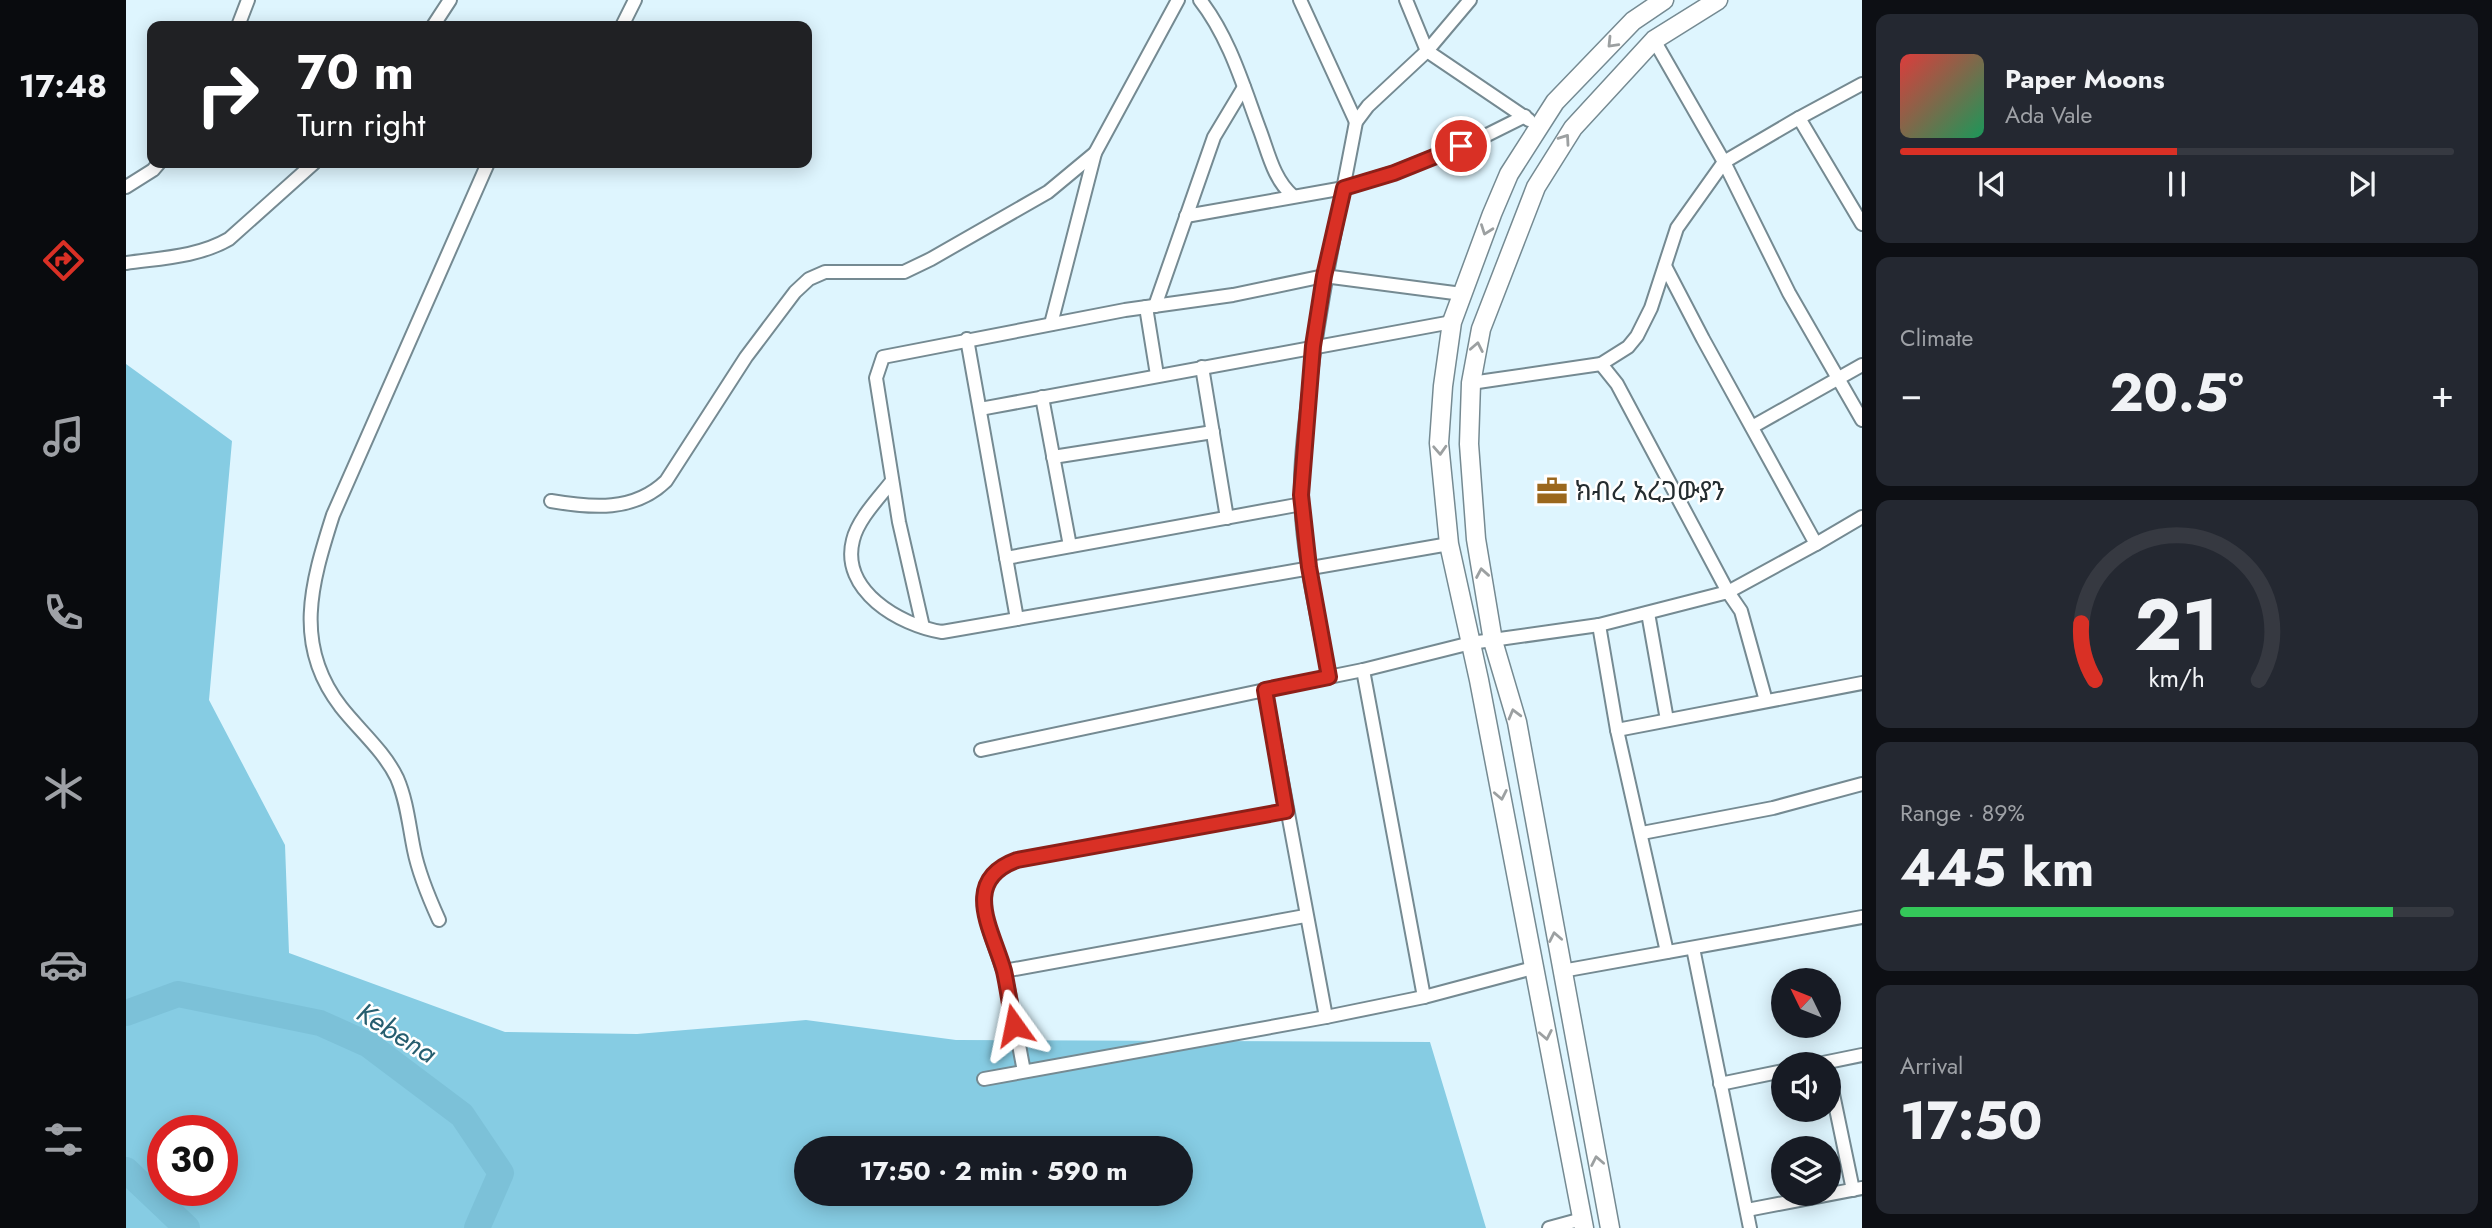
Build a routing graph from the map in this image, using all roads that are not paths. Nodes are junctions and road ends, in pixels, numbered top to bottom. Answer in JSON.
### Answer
{"nodes":[{"id":1,"x":248,"y":0,"type":"edge"},
{"id":2,"x":450,"y":0,"type":"edge"},
{"id":3,"x":635,"y":0,"type":"edge"},
{"id":4,"x":1178,"y":0,"type":"edge"},
{"id":5,"x":1200,"y":0,"type":"edge"},
{"id":6,"x":1300,"y":0,"type":"edge"},
{"id":7,"x":1406,"y":0,"type":"edge"},
{"id":8,"x":1470,"y":0,"type":"edge"},
{"id":9,"x":1664,"y":0,"type":"edge"},
{"id":10,"x":1718,"y":0,"type":"edge"},
{"id":11,"x":240,"y":21,"type":"edge"},
{"id":12,"x":436,"y":21,"type":"edge"},
{"id":13,"x":624,"y":21,"type":"edge"},
{"id":14,"x":1654,"y":40,"type":"junction"},
{"id":15,"x":1427,"y":51,"type":"junction"},
{"id":16,"x":1862,"y":84,"type":"edge"},
{"id":17,"x":1244,"y":87,"type":"junction"},
{"id":18,"x":1799,"y":118,"type":"junction"},
{"id":19,"x":1356,"y":122,"type":"junction"},
{"id":20,"x":1531,"y":122,"type":"junction"},
{"id":21,"x":1096,"y":153,"type":"junction"},
{"id":22,"x":1724,"y":162,"type":"junction"},
{"id":23,"x":155,"y":168,"type":"edge"},
{"id":24,"x":308,"y":168,"type":"edge"},
{"id":25,"x":486,"y":168,"type":"edge"},
{"id":26,"x":126,"y":187,"type":"edge"},
{"id":27,"x":1344,"y":188,"type":"junction"},
{"id":28,"x":1293,"y":195,"type":"junction"},
{"id":29,"x":1185,"y":216,"type":"junction"},
{"id":30,"x":1862,"y":224,"type":"edge"},
{"id":31,"x":126,"y":262,"type":"edge"},
{"id":32,"x":1665,"y":266,"type":"junction"},
{"id":33,"x":1324,"y":276,"type":"junction"},
{"id":34,"x":1462,"y":294,"type":"junction"},
{"id":35,"x":1150,"y":306,"type":"junction"},
{"id":36,"x":1452,"y":322,"type":"junction"},
{"id":37,"x":1051,"y":324,"type":"junction"},
{"id":38,"x":967,"y":340,"type":"junction"},
{"id":39,"x":1313,"y":346,"type":"junction"},
{"id":40,"x":1601,"y":364,"type":"junction"},
{"id":41,"x":1862,"y":365,"type":"edge"},
{"id":42,"x":1202,"y":367,"type":"junction"},
{"id":43,"x":1157,"y":375,"type":"junction"},
{"id":44,"x":1837,"y":378,"type":"junction"},
{"id":45,"x":1471,"y":383,"type":"junction"},
{"id":46,"x":1042,"y":397,"type":"junction"},
{"id":47,"x":980,"y":409,"type":"junction"},
{"id":48,"x":1862,"y":420,"type":"edge"},
{"id":49,"x":1752,"y":427,"type":"junction"},
{"id":50,"x":1213,"y":432,"type":"junction"},
{"id":51,"x":1053,"y":457,"type":"junction"},
{"id":52,"x":892,"y":481,"type":"junction"},
{"id":53,"x":551,"y":501,"type":"dead end"},
{"id":54,"x":1302,"y":505,"type":"junction"},
{"id":55,"x":1862,"y":517,"type":"edge"},
{"id":56,"x":1227,"y":518,"type":"junction"},
{"id":57,"x":1449,"y":544,"type":"junction"},
{"id":58,"x":1816,"y":544,"type":"junction"},
{"id":59,"x":1070,"y":547,"type":"junction"},
{"id":60,"x":1006,"y":558,"type":"junction"},
{"id":61,"x":1309,"y":567,"type":"junction"},
{"id":62,"x":1728,"y":592,"type":"junction"},
{"id":63,"x":1648,"y":612,"type":"junction"},
{"id":64,"x":1017,"y":618,"type":"junction"},
{"id":65,"x":1599,"y":625,"type":"junction"},
{"id":66,"x":923,"y":627,"type":"junction"},
{"id":67,"x":1493,"y":641,"type":"junction"},
{"id":68,"x":1471,"y":643,"type":"junction"},
{"id":69,"x":1363,"y":670,"type":"junction"},
{"id":70,"x":1329,"y":677,"type":"junction"},
{"id":71,"x":1862,"y":683,"type":"edge"},
{"id":72,"x":1265,"y":690,"type":"junction"},
{"id":73,"x":1766,"y":701,"type":"junction"},
{"id":74,"x":1667,"y":720,"type":"junction"},
{"id":75,"x":1618,"y":730,"type":"junction"},
{"id":76,"x":981,"y":750,"type":"dead end"},
{"id":77,"x":1862,"y":784,"type":"edge"},
{"id":78,"x":1286,"y":811,"type":"junction"},
{"id":79,"x":1642,"y":833,"type":"junction"},
{"id":80,"x":1305,"y":916,"type":"junction"},
{"id":81,"x":1862,"y":917,"type":"edge"},
{"id":82,"x":439,"y":920,"type":"dead end"},
{"id":83,"x":1693,"y":948,"type":"junction"},
{"id":84,"x":1667,"y":952,"type":"junction"},
{"id":85,"x":1533,"y":968,"type":"junction"},
{"id":86,"x":1004,"y":971,"type":"junction"},
{"id":87,"x":1562,"y":971,"type":"junction"},
{"id":88,"x":1424,"y":996,"type":"junction"},
{"id":89,"x":1326,"y":1017,"type":"junction"},
{"id":90,"x":1862,"y":1055,"type":"edge"},
{"id":91,"x":1841,"y":1061,"type":"edge"},
{"id":92,"x":1024,"y":1071,"type":"junction"},
{"id":93,"x":1771,"y":1073,"type":"edge"},
{"id":94,"x":984,"y":1079,"type":"dead end"},
{"id":95,"x":1720,"y":1084,"type":"junction"},
{"id":96,"x":1840,"y":1122,"type":"edge"},
{"id":97,"x":1858,"y":1189,"type":"edge"},
{"id":98,"x":1747,"y":1210,"type":"junction"},
{"id":99,"x":1583,"y":1224,"type":"edge"},
{"id":100,"x":1549,"y":1228,"type":"edge"},
{"id":101,"x":1610,"y":1228,"type":"edge"},
{"id":102,"x":1750,"y":1228,"type":"edge"}],
"edges":[{"from":1,"to":11,"type":"street"},
{"from":2,"to":12,"type":"street"},
{"from":3,"to":13,"type":"street"},
{"from":4,"to":21,"type":"street"},
{"from":5,"to":17,"type":"street"},
{"from":6,"to":19,"type":"street"},
{"from":7,"to":15,"type":"street"},
{"from":8,"to":15,"type":"street"},
{"from":9,"to":20,"type":"main road","one_way":true},
{"from":10,"to":14,"type":"main road"},
{"from":14,"to":22,"type":"street"},
{"from":45,"to":14,"type":"main road","one_way":true},
{"from":15,"to":19,"type":"street"},
{"from":15,"to":20,"type":"street"},
{"from":16,"to":18,"type":"street"},
{"from":17,"to":28,"type":"street"},
{"from":17,"to":29,"type":"street"},
{"from":18,"to":22,"type":"street"},
{"from":18,"to":30,"type":"street"},
{"from":19,"to":27,"type":"street"},
{"from":20,"to":27,"type":"street"},
{"from":20,"to":34,"type":"main road","one_way":true},
{"from":21,"to":37,"type":"street"},
{"from":21,"to":53,"type":"street"},
{"from":22,"to":32,"type":"street"},
{"from":22,"to":44,"type":"street"},
{"from":23,"to":26,"type":"street"},
{"from":24,"to":31,"type":"street"},
{"from":25,"to":82,"type":"street"},
{"from":27,"to":28,"type":"street"},
{"from":27,"to":33,"type":"street"},
{"from":28,"to":29,"type":"street"},
{"from":29,"to":35,"type":"street"},
{"from":32,"to":40,"type":"street"},
{"from":32,"to":49,"type":"street"},
{"from":33,"to":34,"type":"street"},
{"from":33,"to":35,"type":"street"},
{"from":33,"to":39,"type":"street"},
{"from":34,"to":36,"type":"main road"},
{"from":35,"to":37,"type":"street"},
{"from":35,"to":43,"type":"street"},
{"from":36,"to":39,"type":"street"},
{"from":36,"to":57,"type":"main road","one_way":true},
{"from":37,"to":38,"type":"street"},
{"from":38,"to":47,"type":"street"},
{"from":38,"to":52,"type":"street"},
{"from":39,"to":42,"type":"street"},
{"from":39,"to":54,"type":"street"},
{"from":40,"to":45,"type":"street"},
{"from":40,"to":62,"type":"street"},
{"from":41,"to":44,"type":"street"},
{"from":42,"to":43,"type":"street"},
{"from":42,"to":50,"type":"street"},
{"from":43,"to":46,"type":"street"},
{"from":44,"to":48,"type":"street"},
{"from":44,"to":49,"type":"street"},
{"from":67,"to":45,"type":"main road","one_way":true},
{"from":46,"to":47,"type":"street"},
{"from":46,"to":51,"type":"street"},
{"from":47,"to":60,"type":"street"},
{"from":49,"to":58,"type":"street"},
{"from":50,"to":51,"type":"street"},
{"from":50,"to":56,"type":"street"},
{"from":51,"to":59,"type":"street"},
{"from":52,"to":66,"type":"street"},
{"from":52,"to":66,"type":"street"},
{"from":54,"to":56,"type":"street"},
{"from":54,"to":61,"type":"street"},
{"from":55,"to":58,"type":"street"},
{"from":56,"to":59,"type":"street"},
{"from":57,"to":61,"type":"street"},
{"from":57,"to":68,"type":"main road"},
{"from":58,"to":62,"type":"street"},
{"from":59,"to":60,"type":"street"},
{"from":60,"to":64,"type":"street"},
{"from":61,"to":64,"type":"street"},
{"from":61,"to":70,"type":"street"},
{"from":62,"to":63,"type":"street"},
{"from":62,"to":73,"type":"street"},
{"from":63,"to":65,"type":"street"},
{"from":63,"to":74,"type":"street"},
{"from":64,"to":66,"type":"street"},
{"from":65,"to":67,"type":"street"},
{"from":65,"to":75,"type":"street"},
{"from":67,"to":68,"type":"street"},
{"from":87,"to":67,"type":"main road","one_way":true},
{"from":68,"to":69,"type":"street"},
{"from":68,"to":85,"type":"main road","one_way":true},
{"from":69,"to":70,"type":"street"},
{"from":69,"to":88,"type":"street"},
{"from":70,"to":72,"type":"street"},
{"from":71,"to":73,"type":"street"},
{"from":72,"to":76,"type":"street"},
{"from":72,"to":78,"type":"street"},
{"from":73,"to":74,"type":"street"},
{"from":74,"to":75,"type":"street"},
{"from":75,"to":79,"type":"street"},
{"from":77,"to":79,"type":"street"},
{"from":78,"to":80,"type":"street"},
{"from":78,"to":86,"type":"street"},
{"from":79,"to":84,"type":"street"},
{"from":80,"to":86,"type":"street"},
{"from":80,"to":89,"type":"street"},
{"from":81,"to":83,"type":"street"},
{"from":83,"to":84,"type":"street"},
{"from":83,"to":95,"type":"street"},
{"from":84,"to":87,"type":"street"},
{"from":85,"to":88,"type":"street"},
{"from":85,"to":99,"type":"main road","one_way":true},
{"from":86,"to":92,"type":"street"},
{"from":101,"to":87,"type":"main road","one_way":true},
{"from":88,"to":89,"type":"street"},
{"from":89,"to":92,"type":"street"},
{"from":90,"to":91,"type":"street"},
{"from":92,"to":94,"type":"street"},
{"from":93,"to":95,"type":"street"},
{"from":95,"to":98,"type":"street"},
{"from":96,"to":97,"type":"street"},
{"from":97,"to":98,"type":"street"},
{"from":98,"to":102,"type":"street"},
{"from":99,"to":100,"type":"street"}]}
